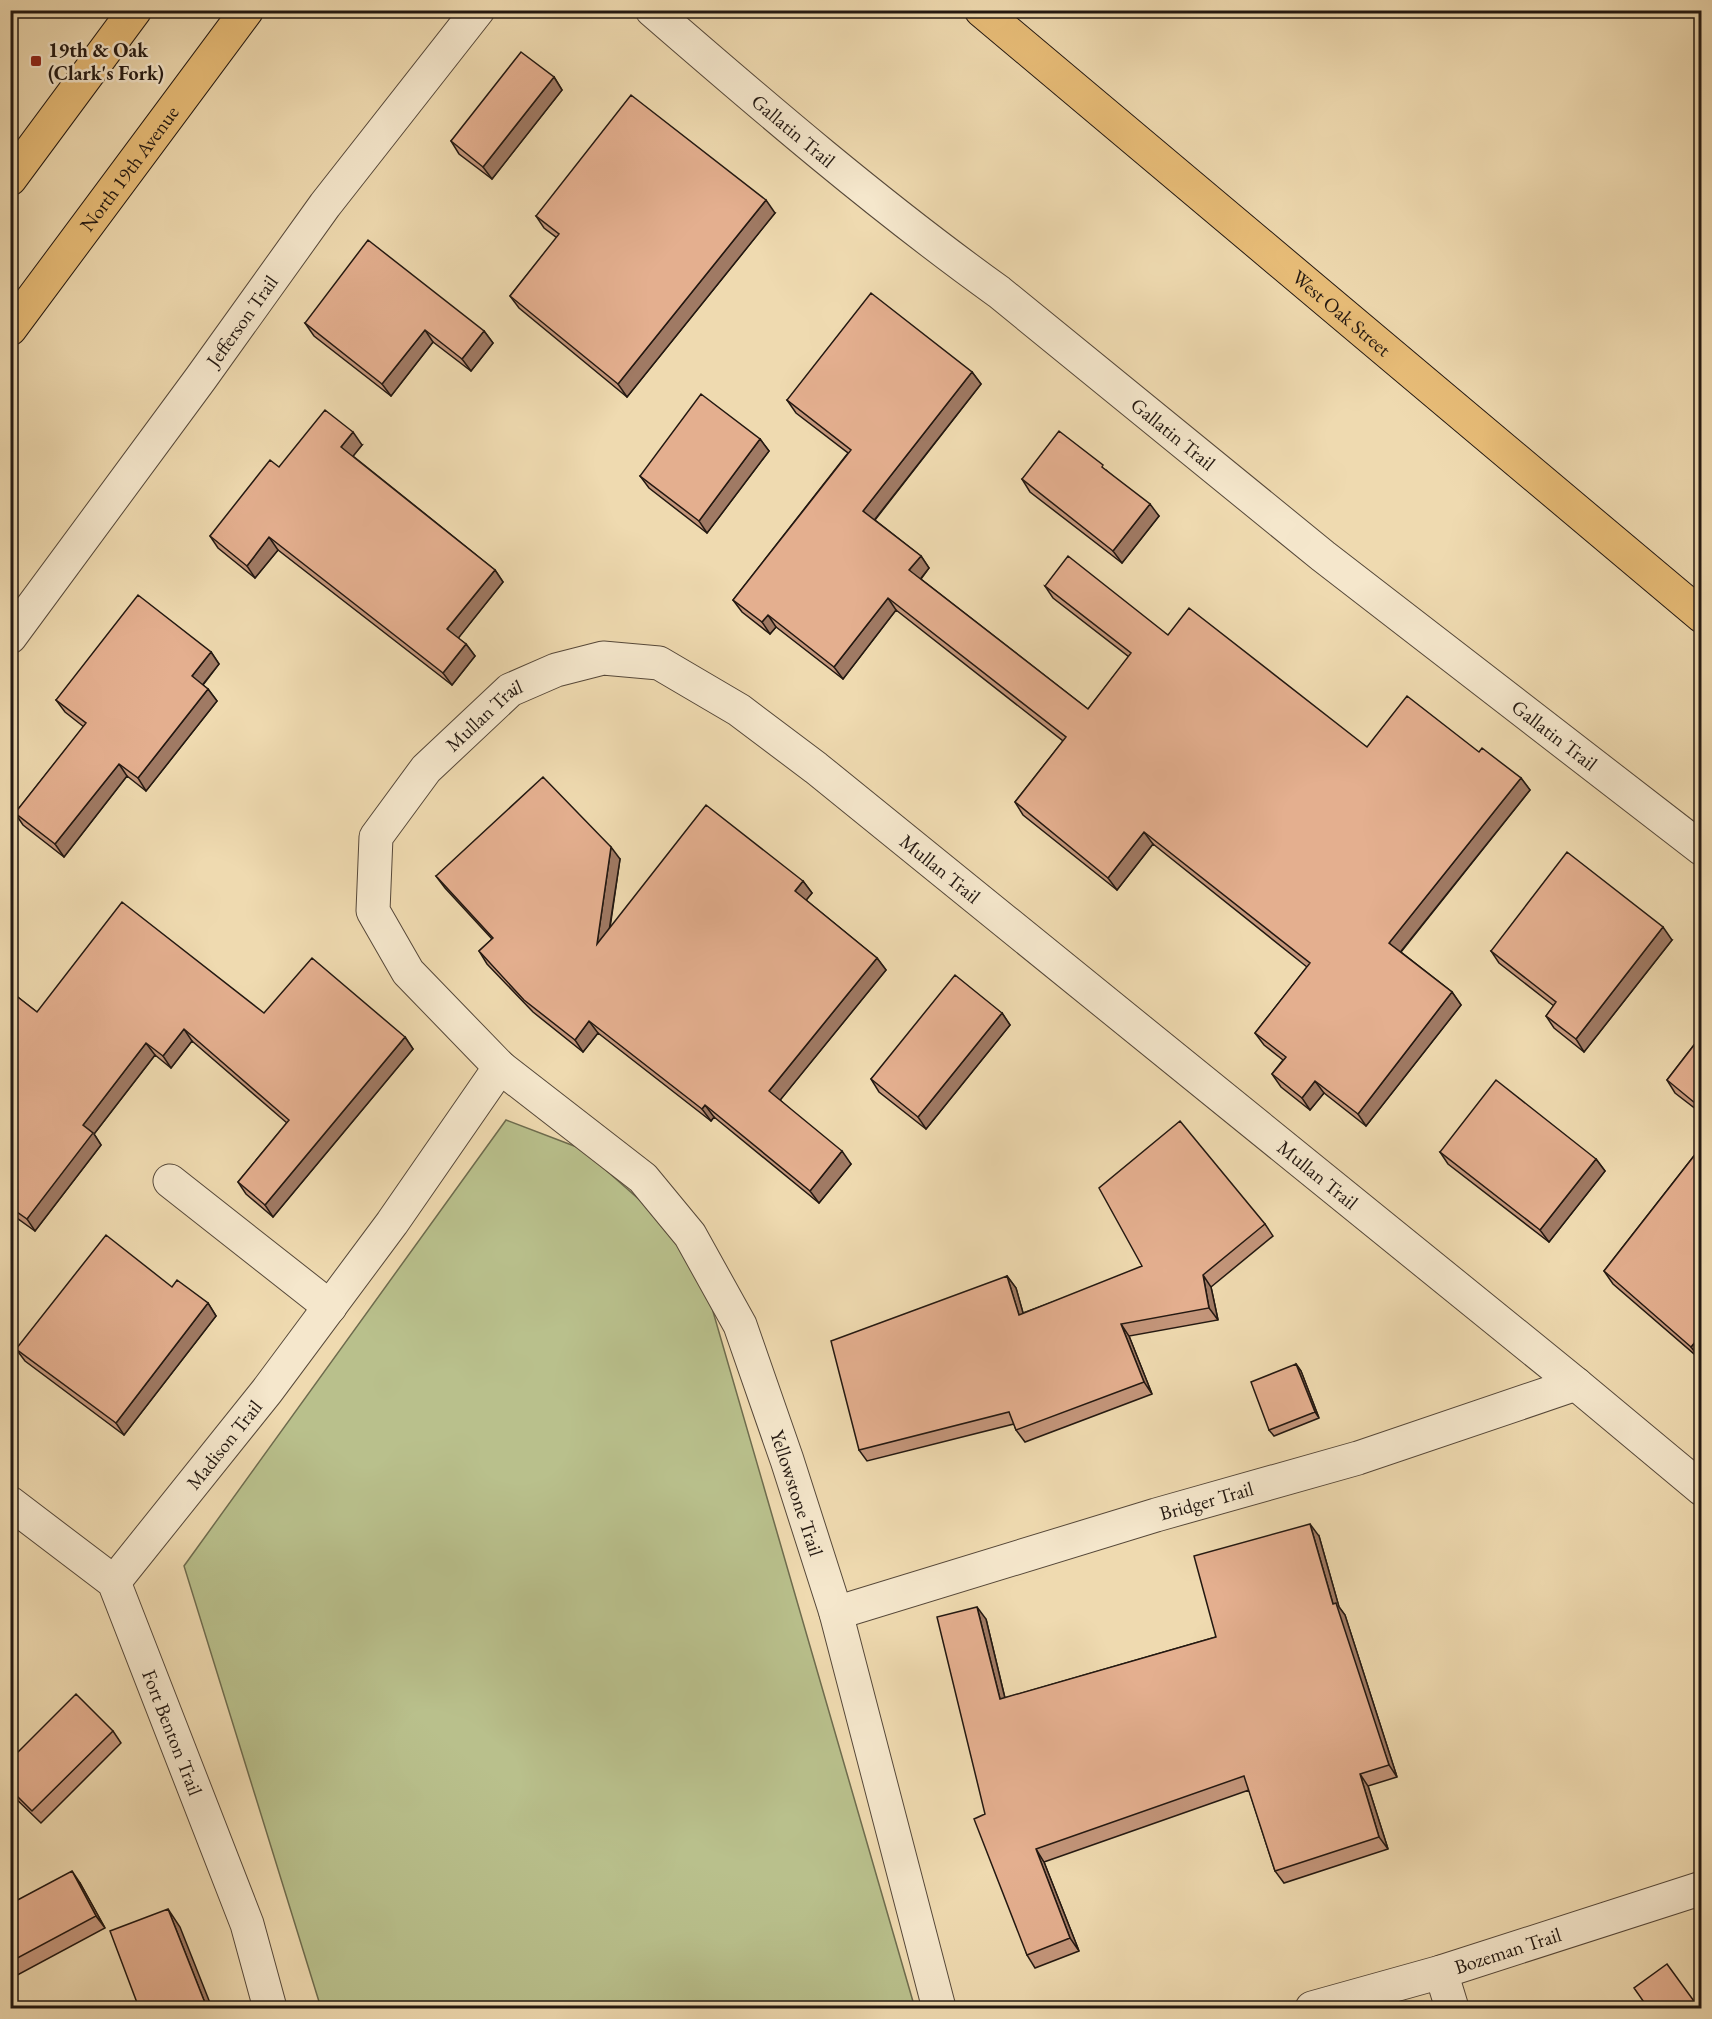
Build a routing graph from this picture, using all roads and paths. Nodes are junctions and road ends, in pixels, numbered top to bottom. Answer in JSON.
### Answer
{"nodes":[{"id":1,"x":135,"y":10,"type":"edge"},
{"id":2,"x":247,"y":10,"type":"edge"},
{"id":3,"x":478,"y":10,"type":"edge"},
{"id":4,"x":651,"y":10,"type":"edge"},
{"id":5,"x":981,"y":10,"type":"edge"},
{"id":6,"x":10,"y":179,"type":"edge"},
{"id":7,"x":10,"y":329,"type":"edge"},
{"id":8,"x":1701,"y":616,"type":"edge"},
{"id":9,"x":10,"y":637,"type":"edge"},
{"id":10,"x":1701,"y":849,"type":"edge"},
{"id":11,"x":500,"y":1067,"type":"junction"},
{"id":12,"x":170,"y":1181,"type":"dead end"},
{"id":13,"x":330,"y":1307,"type":"junction"},
{"id":14,"x":1576,"y":1384,"type":"junction"},
{"id":15,"x":1701,"y":1489,"type":"edge"},
{"id":16,"x":10,"y":1503,"type":"edge"},
{"id":17,"x":114,"y":1582,"type":"junction"},
{"id":18,"x":836,"y":1613,"type":"junction"},
{"id":19,"x":1701,"y":1888,"type":"edge"},
{"id":20,"x":1441,"y":1972,"type":"junction"},
{"id":21,"x":270,"y":2008,"type":"edge"},
{"id":22,"x":939,"y":2008,"type":"edge"},
{"id":23,"x":1312,"y":2008,"type":"edge"},
{"id":24,"x":1452,"y":2008,"type":"edge"}],
"edges":[{"from":1,"to":6,"type":"main road"},
{"from":2,"to":7,"type":"main road","name":"North 19th Avenue"},
{"from":3,"to":9,"type":"street","name":"Jefferson Trail"},
{"from":4,"to":10,"type":"street","name":"Gallatin Trail"},
{"from":5,"to":8,"type":"main road","name":"West Oak Street"},
{"from":11,"to":13,"type":"street","name":"Madison Trail"},
{"from":11,"to":14,"type":"street","name":"Mullan Trail"},
{"from":11,"to":18,"type":"street","name":"Yellowstone Trail"},
{"from":12,"to":13,"type":"street"},
{"from":13,"to":17,"type":"street","name":"Madison Trail"},
{"from":14,"to":15,"type":"street","name":"Mullan Trail"},
{"from":14,"to":18,"type":"street","name":"Bridger Trail"},
{"from":16,"to":17,"type":"street"},
{"from":17,"to":21,"type":"street","name":"Fort Benton Trail"},
{"from":18,"to":22,"type":"street","name":"Yellowstone Trail"},
{"from":19,"to":20,"type":"street","name":"Bozeman Trail"},
{"from":20,"to":23,"type":"street","name":"Bozeman Trail"},
{"from":20,"to":24,"type":"street"}]}
